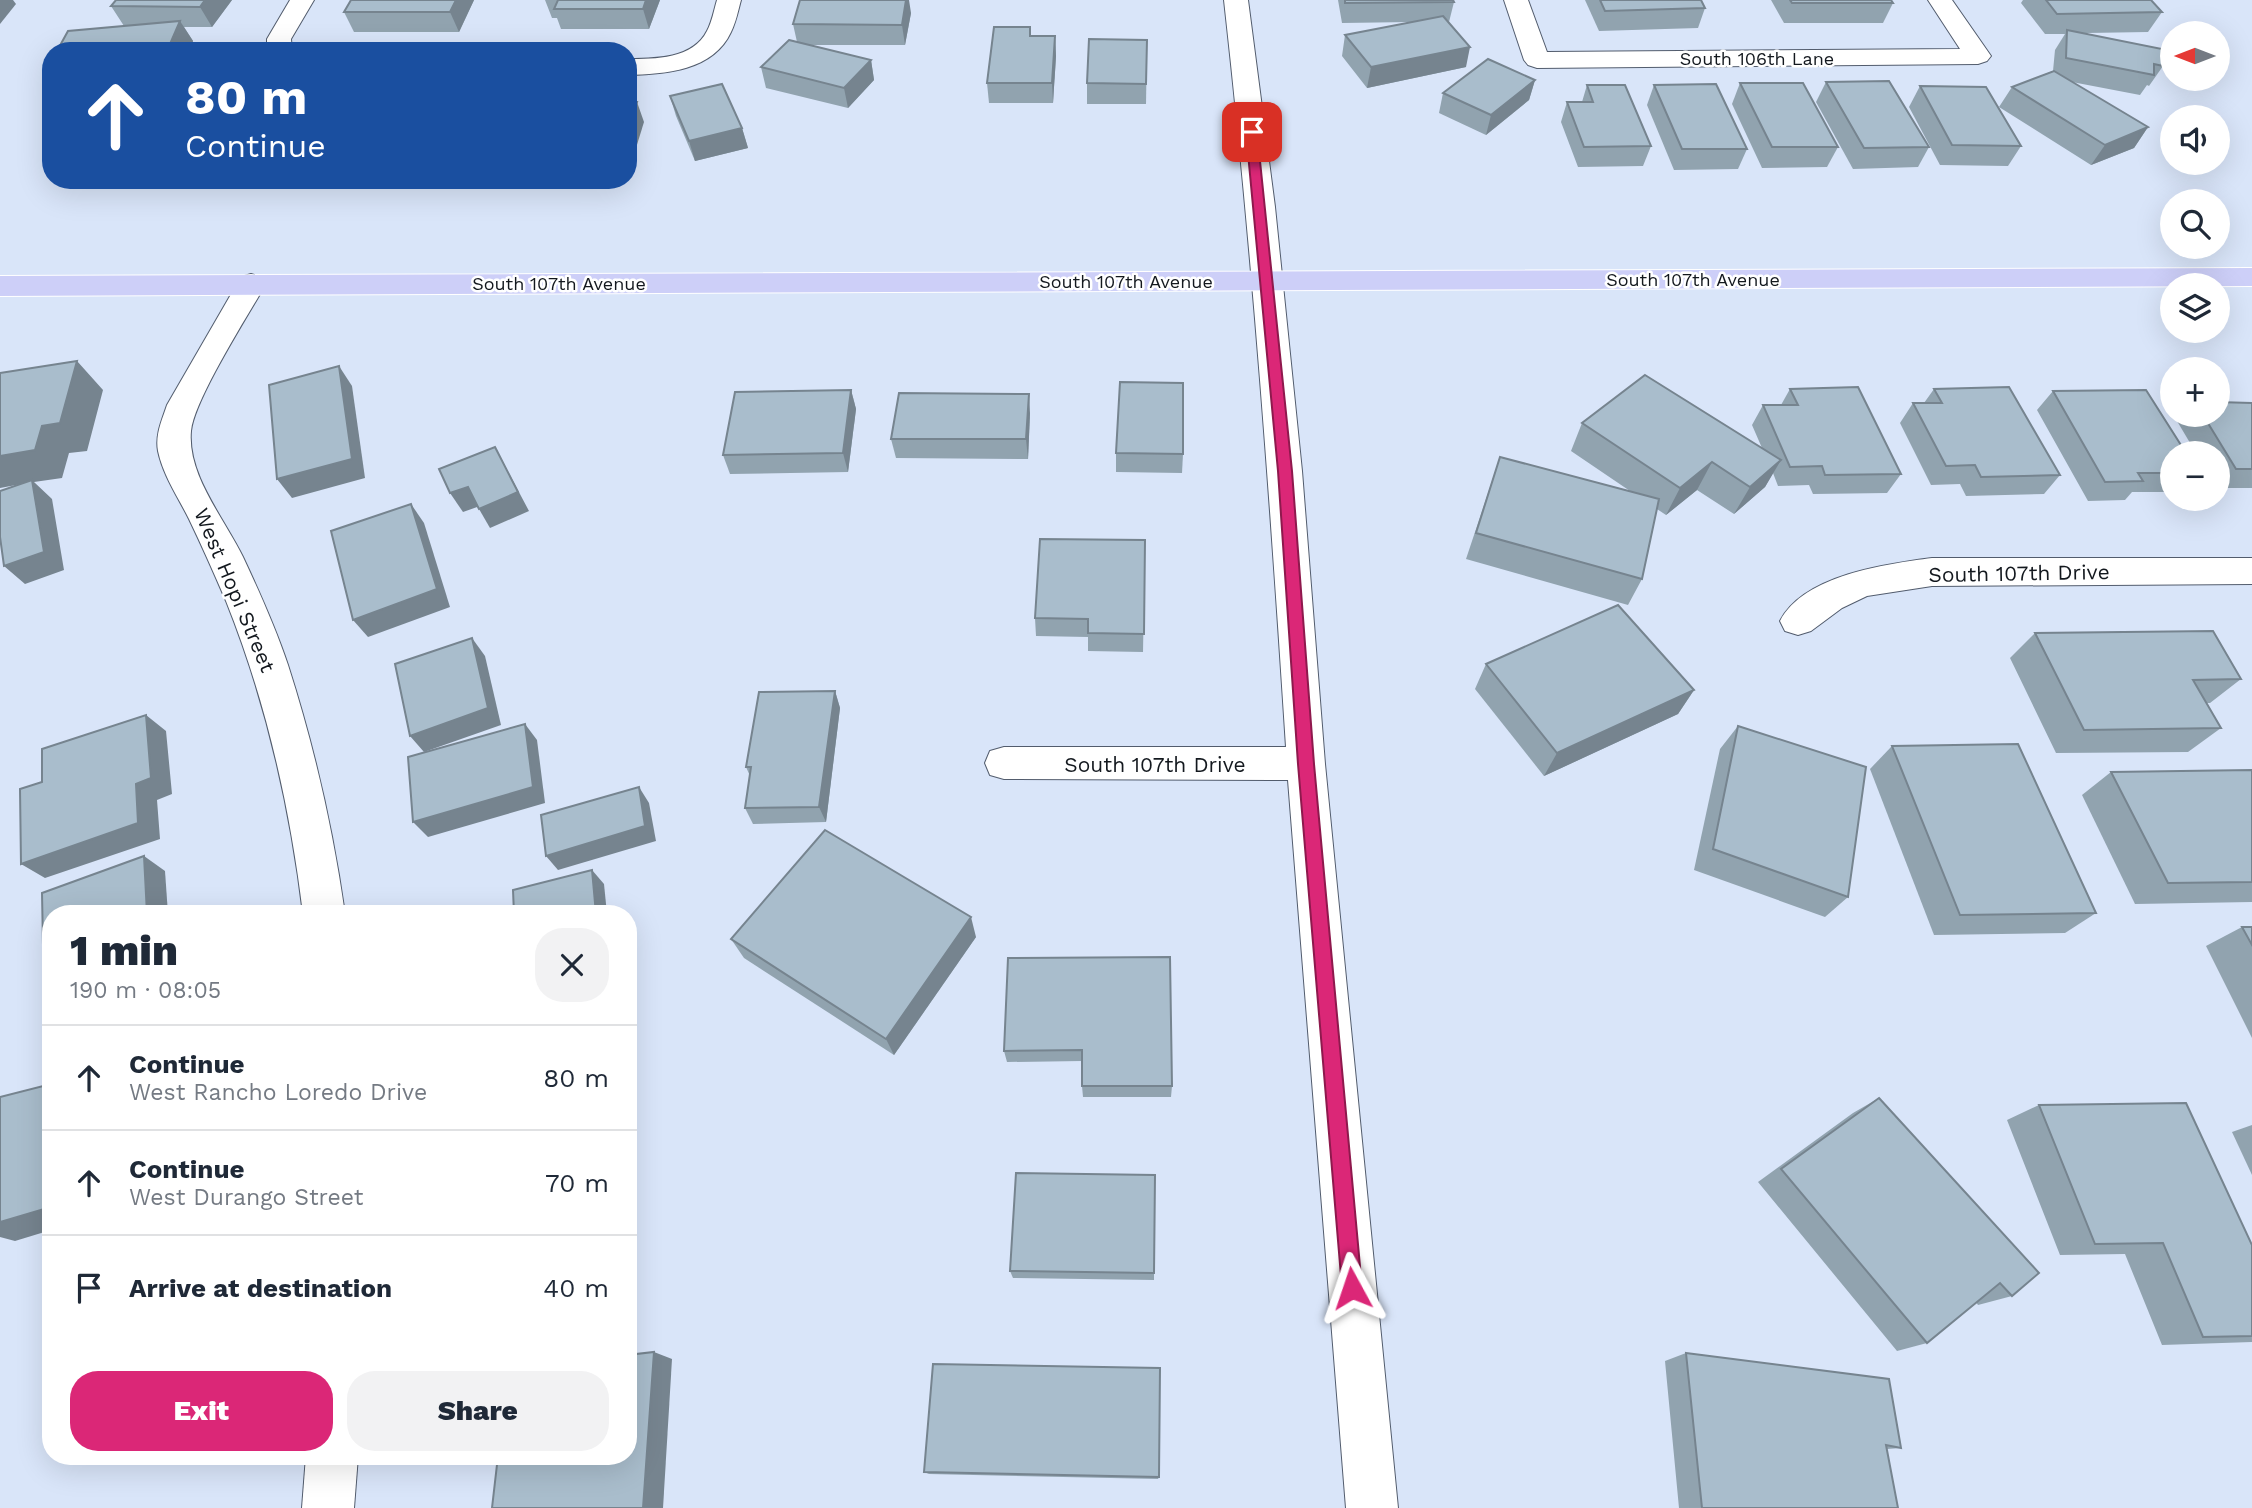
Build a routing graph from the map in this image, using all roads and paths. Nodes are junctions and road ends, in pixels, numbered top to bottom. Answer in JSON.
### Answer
{"nodes":[{"id":1,"x":302,"y":0,"type":"edge"},
{"id":2,"x":729,"y":0,"type":"edge"},
{"id":3,"x":1236,"y":0,"type":"edge"},
{"id":4,"x":1516,"y":0,"type":"edge"},
{"id":5,"x":1940,"y":0,"type":"edge"},
{"id":6,"x":279,"y":42,"type":"edge"},
{"id":7,"x":637,"y":66,"type":"edge"},
{"id":8,"x":2252,"y":276,"type":"edge"},
{"id":9,"x":1267,"y":281,"type":"junction"},
{"id":10,"x":251,"y":284,"type":"junction"},
{"id":11,"x":2,"y":288,"type":"edge"},
{"id":12,"x":2246,"y":580,"type":"edge"},
{"id":13,"x":1798,"y":621,"type":"dead end"},
{"id":14,"x":1004,"y":763,"type":"dead end"},
{"id":15,"x":1306,"y":764,"type":"junction"},
{"id":16,"x":323,"y":905,"type":"edge"},
{"id":17,"x":331,"y":1465,"type":"edge"},
{"id":18,"x":328,"y":1508,"type":"edge"},
{"id":19,"x":1372,"y":1508,"type":"edge"}],
"edges":[{"from":1,"to":6,"type":"street"},
{"from":2,"to":7,"type":"street"},
{"from":3,"to":9,"type":"street"},
{"from":4,"to":5,"type":"street","name":"South 106th Lane"},
{"from":8,"to":9,"type":"main road","name":"South 107th Avenue"},
{"from":9,"to":10,"type":"main road","name":"South 107th Avenue"},
{"from":9,"to":15,"type":"street"},
{"from":10,"to":11,"type":"main road","name":"South 107th Avenue"},
{"from":10,"to":16,"type":"street","name":"West Hopi Street"},
{"from":12,"to":13,"type":"street","name":"South 107th Drive"},
{"from":14,"to":15,"type":"street","name":"South 107th Drive"},
{"from":15,"to":19,"type":"street"},
{"from":17,"to":18,"type":"street"}]}
